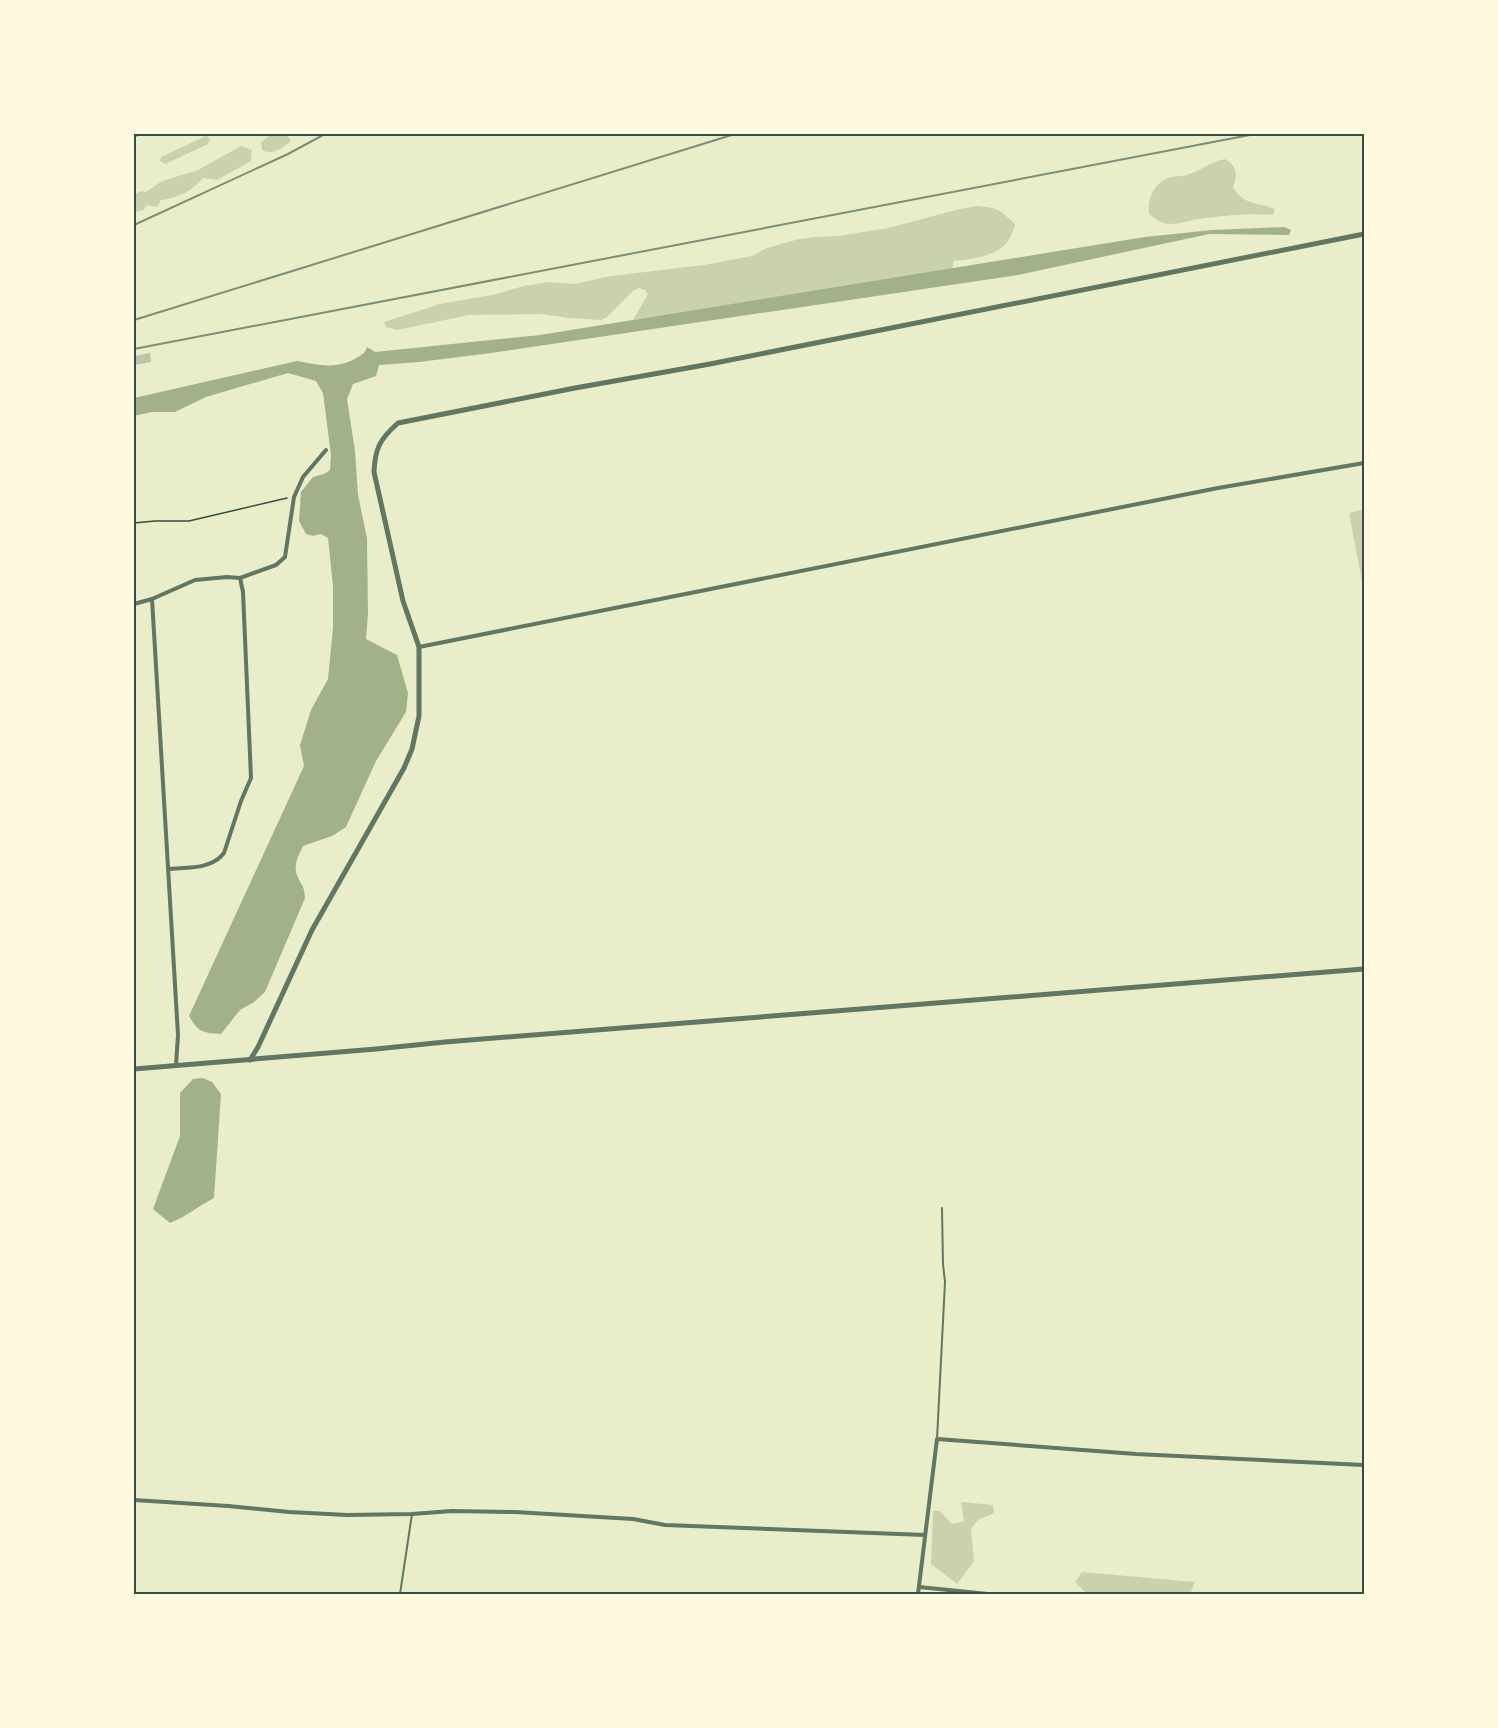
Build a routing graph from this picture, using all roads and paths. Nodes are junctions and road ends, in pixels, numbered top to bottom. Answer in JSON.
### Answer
{"nodes":[{"id":1,"x":138,"y":134,"type":"edge"},
{"id":2,"x":134,"y":135,"type":"edge"},
{"id":3,"x":1365,"y":234,"type":"edge"},
{"id":4,"x":326,"y":450,"type":"dead end"},
{"id":5,"x":1365,"y":463,"type":"edge"},
{"id":6,"x":294,"y":497,"type":"junction"},
{"id":7,"x":134,"y":523,"type":"edge"},
{"id":8,"x":240,"y":578,"type":"junction"},
{"id":9,"x":152,"y":599,"type":"junction"},
{"id":10,"x":134,"y":604,"type":"edge"},
{"id":11,"x":418,"y":646,"type":"junction"},
{"id":12,"x":168,"y":868,"type":"junction"},
{"id":13,"x":1365,"y":969,"type":"edge"},
{"id":14,"x":250,"y":1060,"type":"junction"},
{"id":15,"x":176,"y":1066,"type":"junction"},
{"id":16,"x":134,"y":1069,"type":"edge"},
{"id":17,"x":942,"y":1208,"type":"dead end"},
{"id":18,"x":937,"y":1439,"type":"junction"},
{"id":19,"x":1365,"y":1465,"type":"edge"},
{"id":20,"x":134,"y":1500,"type":"edge"},
{"id":21,"x":412,"y":1514,"type":"junction"},
{"id":22,"x":925,"y":1535,"type":"junction"},
{"id":23,"x":919,"y":1587,"type":"junction"},
{"id":24,"x":400,"y":1594,"type":"edge"},
{"id":25,"x":918,"y":1594,"type":"edge"},
{"id":26,"x":988,"y":1594,"type":"edge"}],
"edges":[{"from":1,"to":2,"type":"street"},
{"from":3,"to":11,"type":"street"},
{"from":4,"to":6,"type":"street"},
{"from":5,"to":11,"type":"street"},
{"from":6,"to":7,"type":"path"},
{"from":6,"to":8,"type":"street"},
{"from":8,"to":9,"type":"street"},
{"from":8,"to":12,"type":"street"},
{"from":9,"to":10,"type":"street"},
{"from":9,"to":12,"type":"street"},
{"from":11,"to":14,"type":"street"},
{"from":12,"to":15,"type":"street"},
{"from":13,"to":14,"type":"street"},
{"from":14,"to":15,"type":"street"},
{"from":15,"to":16,"type":"street"},
{"from":17,"to":18,"type":"lane"},
{"from":18,"to":19,"type":"street"},
{"from":18,"to":22,"type":"street"},
{"from":20,"to":21,"type":"street"},
{"from":21,"to":22,"type":"street"},
{"from":21,"to":24,"type":"lane"},
{"from":22,"to":23,"type":"street"},
{"from":23,"to":25,"type":"street"},
{"from":23,"to":26,"type":"street"}]}
